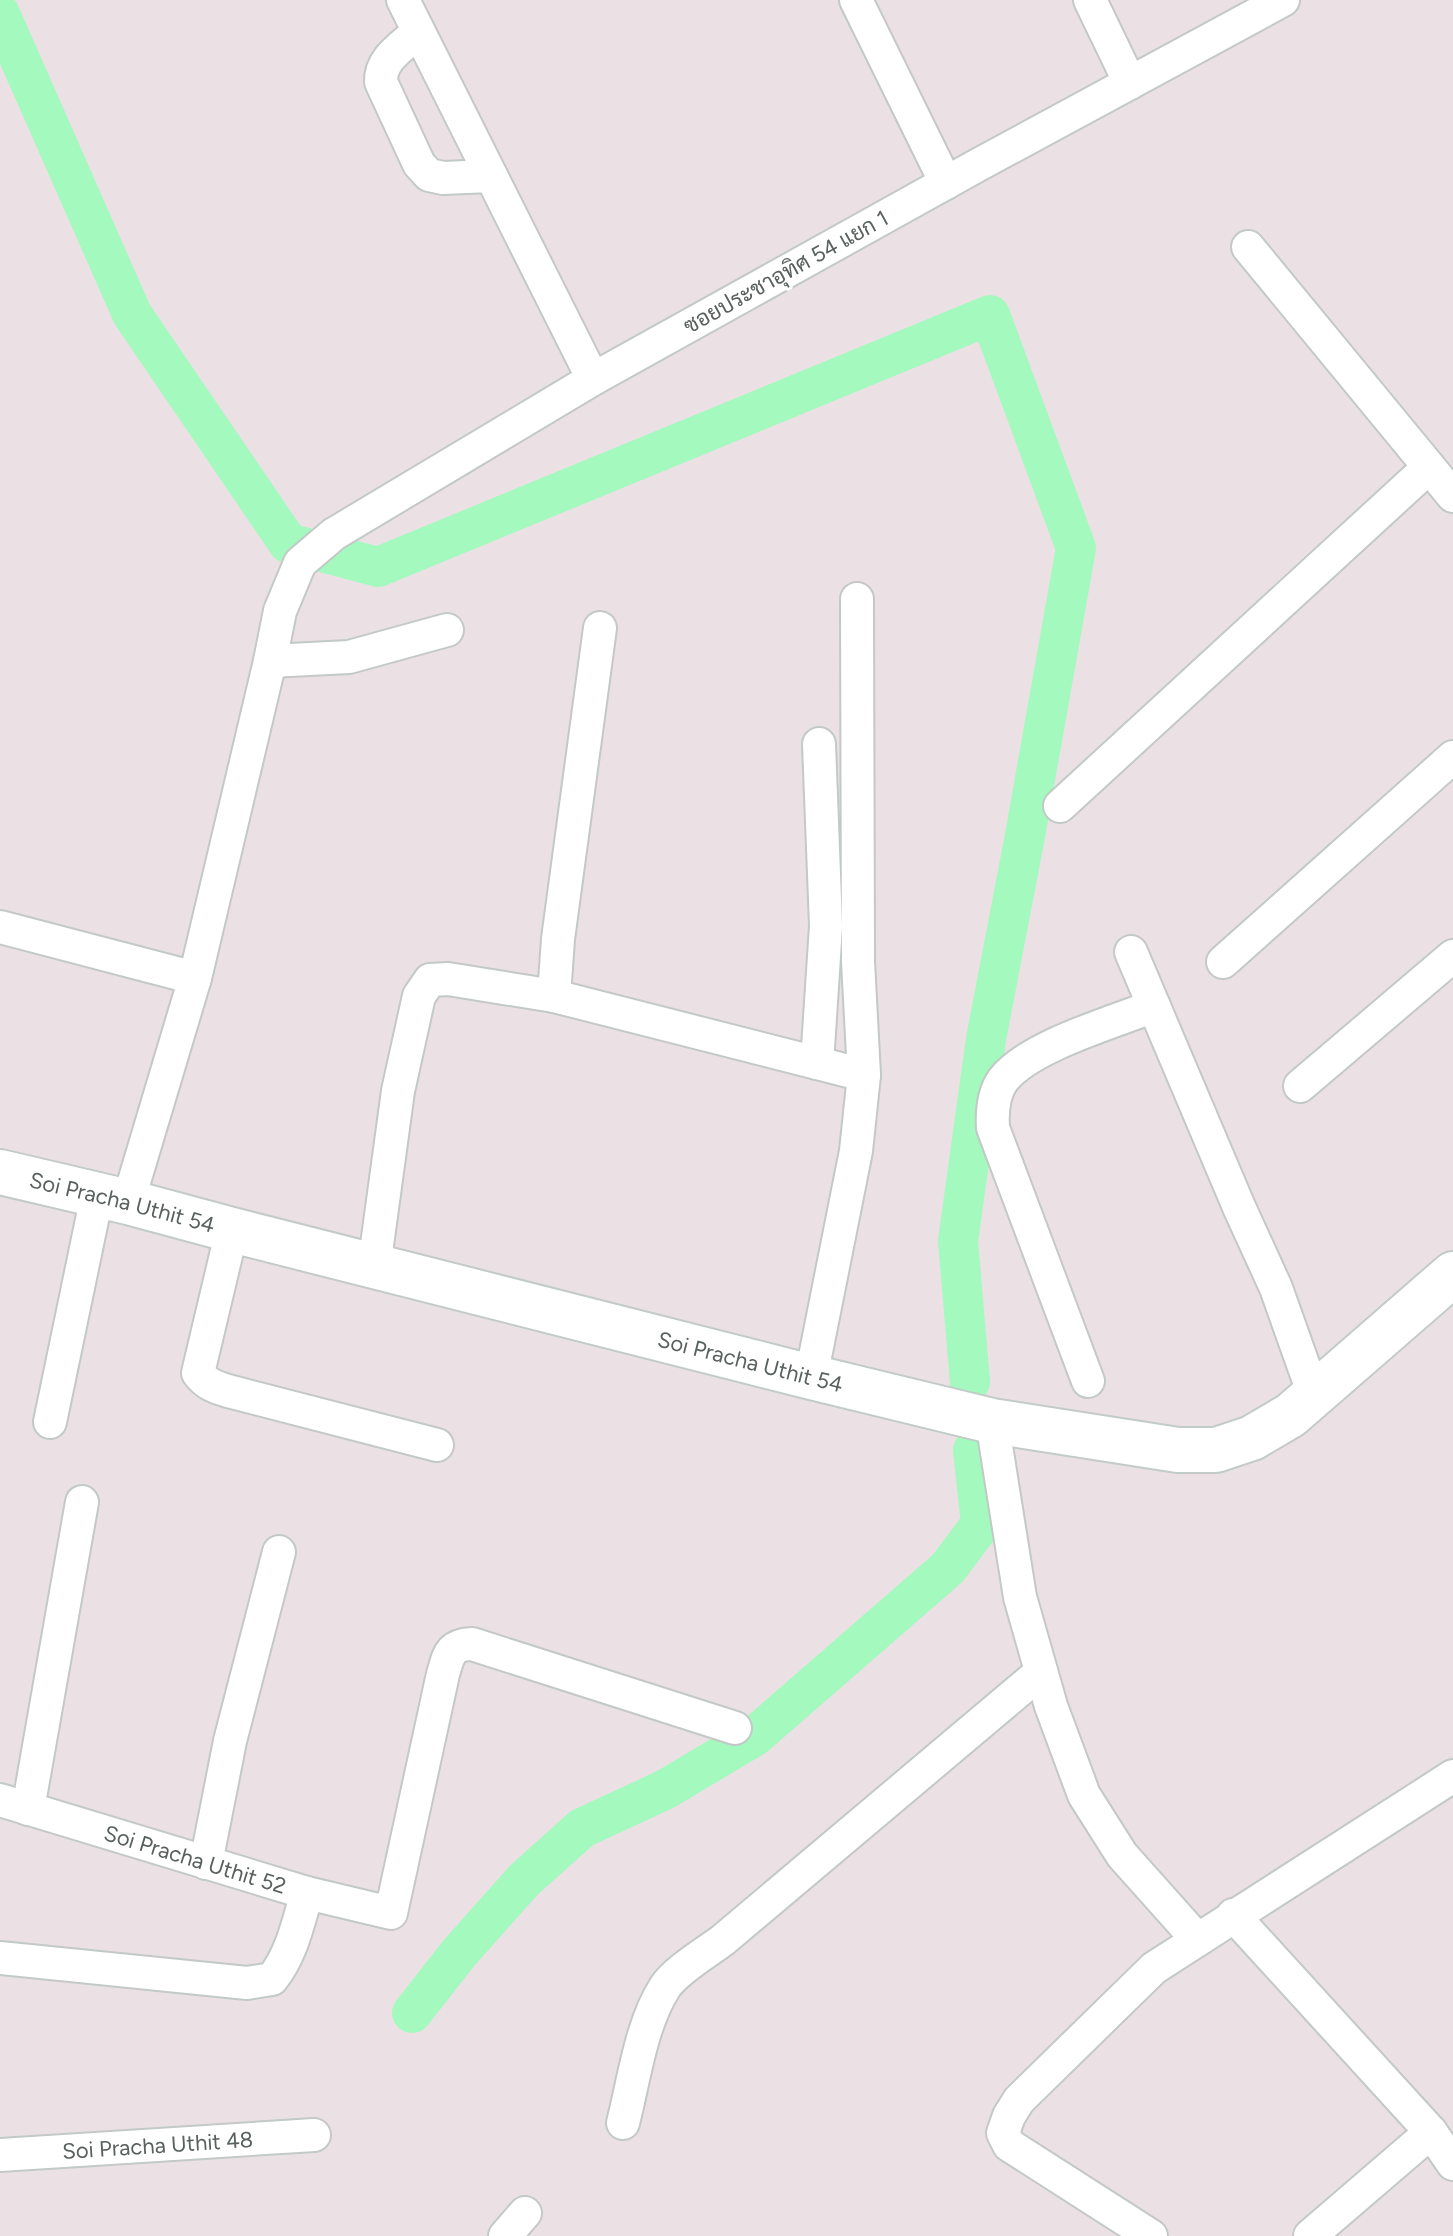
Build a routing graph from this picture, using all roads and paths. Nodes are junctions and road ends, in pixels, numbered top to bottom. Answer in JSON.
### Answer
{"nodes":[{"id":1,"x":403,"y":0,"type":"edge"},
{"id":2,"x":856,"y":0,"type":"edge"},
{"id":3,"x":1090,"y":0,"type":"edge"},
{"id":4,"x":1283,"y":0,"type":"edge"},
{"id":5,"x":418,"y":32,"type":"junction"},
{"id":6,"x":1130,"y":83,"type":"junction"},
{"id":7,"x":491,"y":176,"type":"junction"},
{"id":8,"x":946,"y":183,"type":"junction"},
{"id":9,"x":1248,"y":247,"type":"dead end"},
{"id":10,"x":593,"y":379,"type":"junction"},
{"id":11,"x":1429,"y":467,"type":"junction"},
{"id":12,"x":1453,"y":496,"type":"edge"},
{"id":13,"x":857,"y":599,"type":"dead end"},
{"id":14,"x":600,"y":628,"type":"dead end"},
{"id":15,"x":447,"y":630,"type":"dead end"},
{"id":16,"x":270,"y":661,"type":"junction"},
{"id":17,"x":819,"y":744,"type":"dead end"},
{"id":18,"x":1453,"y":757,"type":"edge"},
{"id":19,"x":1060,"y":806,"type":"dead end"},
{"id":20,"x":0,"y":927,"type":"edge"},
{"id":21,"x":1131,"y":952,"type":"dead end"},
{"id":22,"x":1453,"y":956,"type":"edge"},
{"id":23,"x":1223,"y":962,"type":"dead end"},
{"id":24,"x":195,"y":978,"type":"junction"},
{"id":25,"x":554,"y":996,"type":"junction"},
{"id":26,"x":1154,"y":1006,"type":"junction"},
{"id":27,"x":817,"y":1063,"type":"junction"},
{"id":28,"x":864,"y":1075,"type":"junction"},
{"id":29,"x":1300,"y":1086,"type":"dead end"},
{"id":30,"x":0,"y":1172,"type":"edge"},
{"id":31,"x":113,"y":1199,"type":"junction"},
{"id":32,"x":232,"y":1230,"type":"junction"},
{"id":33,"x":374,"y":1267,"type":"junction"},
{"id":34,"x":1453,"y":1274,"type":"edge"},
{"id":35,"x":811,"y":1377,"type":"junction"},
{"id":36,"x":1088,"y":1381,"type":"dead end"},
{"id":37,"x":1314,"y":1395,"type":"junction"},
{"id":38,"x":992,"y":1421,"type":"junction"},
{"id":39,"x":50,"y":1422,"type":"dead end"},
{"id":40,"x":437,"y":1445,"type":"dead end"},
{"id":41,"x":82,"y":1502,"type":"dead end"},
{"id":42,"x":279,"y":1552,"type":"dead end"},
{"id":43,"x":1041,"y":1672,"type":"junction"},
{"id":44,"x":735,"y":1728,"type":"dead end"},
{"id":45,"x":1453,"y":1776,"type":"edge"},
{"id":46,"x":14,"y":1805,"type":"edge"},
{"id":47,"x":206,"y":1863,"type":"junction"},
{"id":48,"x":307,"y":1893,"type":"junction"},
{"id":49,"x":1233,"y":1915,"type":"junction"},
{"id":50,"x":1197,"y":1939,"type":"junction"},
{"id":51,"x":0,"y":1958,"type":"edge"},
{"id":52,"x":623,"y":2123,"type":"dead end"},
{"id":53,"x":1431,"y":2132,"type":"junction"},
{"id":54,"x":314,"y":2135,"type":"dead end"},
{"id":55,"x":0,"y":2155,"type":"edge"},
{"id":56,"x":1453,"y":2164,"type":"edge"},
{"id":57,"x":1151,"y":2236,"type":"edge"},
{"id":58,"x":1310,"y":2236,"type":"edge"}],
"edges":[{"from":1,"to":5,"type":"street"},
{"from":2,"to":8,"type":"street"},
{"from":3,"to":6,"type":"street"},
{"from":4,"to":6,"type":"street","name":"ซอยประชาอุทิศ 54 แยก 1"},
{"from":5,"to":7,"type":"street"},
{"from":5,"to":7,"type":"street"},
{"from":6,"to":8,"type":"street","name":"ซอยประชาอุทิศ 54 แยก 1"},
{"from":7,"to":10,"type":"street"},
{"from":8,"to":10,"type":"street","name":"ซอยประชาอุทิศ 54 แยก 1"},
{"from":9,"to":11,"type":"street"},
{"from":10,"to":16,"type":"street","name":"ซอยประชาอุทิศ 54 แยก 1"},
{"from":11,"to":12,"type":"street"},
{"from":11,"to":19,"type":"street"},
{"from":13,"to":28,"type":"street"},
{"from":14,"to":25,"type":"street"},
{"from":15,"to":16,"type":"street"},
{"from":16,"to":24,"type":"street"},
{"from":17,"to":27,"type":"street"},
{"from":18,"to":23,"type":"street"},
{"from":20,"to":24,"type":"street"},
{"from":21,"to":26,"type":"street"},
{"from":22,"to":29,"type":"street"},
{"from":24,"to":31,"type":"street"},
{"from":25,"to":27,"type":"street"},
{"from":25,"to":33,"type":"street"},
{"from":26,"to":36,"type":"street"},
{"from":26,"to":37,"type":"street"},
{"from":27,"to":28,"type":"street"},
{"from":28,"to":35,"type":"street"},
{"from":30,"to":31,"type":"street","name":"Soi Pracha Uthit 54"},
{"from":31,"to":32,"type":"street","name":"Soi Pracha Uthit 54"},
{"from":31,"to":39,"type":"street"},
{"from":32,"to":33,"type":"street","name":"Soi Pracha Uthit 54"},
{"from":32,"to":40,"type":"street"},
{"from":33,"to":35,"type":"street","name":"Soi Pracha Uthit 54"},
{"from":34,"to":37,"type":"street","name":"Soi Pracha Uthit 54"},
{"from":35,"to":38,"type":"street","name":"Soi Pracha Uthit 54"},
{"from":37,"to":38,"type":"street","name":"Soi Pracha Uthit 54"},
{"from":38,"to":43,"type":"street"},
{"from":41,"to":46,"type":"street"},
{"from":42,"to":47,"type":"street"},
{"from":43,"to":50,"type":"street"},
{"from":43,"to":52,"type":"street"},
{"from":44,"to":48,"type":"street","name":"Soi Pracha Uthit 52"},
{"from":45,"to":49,"type":"street"},
{"from":46,"to":47,"type":"street","name":"Soi Pracha Uthit 52"},
{"from":47,"to":48,"type":"street","name":"Soi Pracha Uthit 52"},
{"from":48,"to":51,"type":"street"},
{"from":49,"to":50,"type":"street"},
{"from":49,"to":53,"type":"street"},
{"from":50,"to":57,"type":"street"},
{"from":53,"to":56,"type":"street"},
{"from":53,"to":58,"type":"street"},
{"from":54,"to":55,"type":"street","name":"Soi Pracha Uthit 48"}]}
